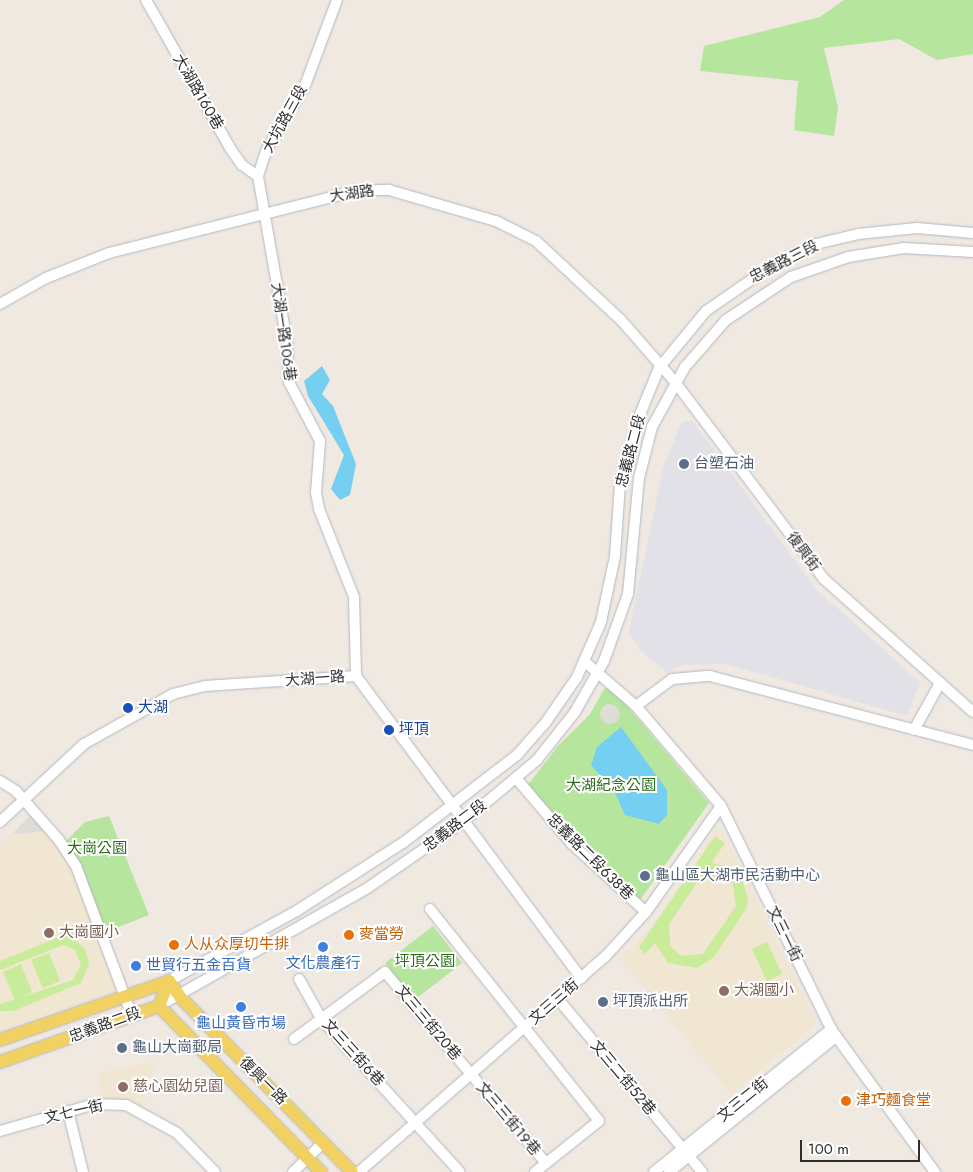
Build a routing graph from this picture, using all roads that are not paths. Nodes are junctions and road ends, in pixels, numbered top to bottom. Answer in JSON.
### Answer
{"nodes":[{"id":1,"x":146,"y":0,"type":"edge"},
{"id":2,"x":337,"y":0,"type":"edge"},
{"id":3,"x":258,"y":176,"type":"junction"},
{"id":4,"x":261,"y":213,"type":"junction"},
{"id":5,"x":973,"y":233,"type":"edge"},
{"id":6,"x":973,"y":252,"type":"edge"},
{"id":7,"x":0,"y":304,"type":"edge"},
{"id":8,"x":660,"y":368,"type":"junction"},
{"id":9,"x":675,"y":382,"type":"junction"},
{"id":10,"x":584,"y":661,"type":"junction"},
{"id":11,"x":598,"y":671,"type":"junction"},
{"id":12,"x":356,"y":676,"type":"junction"},
{"id":13,"x":940,"y":682,"type":"junction"},
{"id":14,"x":636,"y":706,"type":"junction"},
{"id":15,"x":973,"y":712,"type":"edge"},
{"id":16,"x":914,"y":730,"type":"junction"},
{"id":17,"x":973,"y":745,"type":"edge"},
{"id":18,"x":516,"y":778,"type":"junction"},
{"id":19,"x":0,"y":781,"type":"edge"},
{"id":20,"x":24,"y":800,"type":"junction"},
{"id":21,"x":453,"y":805,"type":"junction"},
{"id":22,"x":720,"y":806,"type":"junction"},
{"id":23,"x":464,"y":821,"type":"junction"},
{"id":24,"x":0,"y":822,"type":"edge"},
{"id":25,"x":430,"y":909,"type":"dead end"},
{"id":26,"x":646,"y":912,"type":"junction"},
{"id":27,"x":581,"y":978,"type":"junction"},
{"id":28,"x":299,"y":979,"type":"dead end"},
{"id":29,"x":169,"y":981,"type":"junction"},
{"id":30,"x":180,"y":997,"type":"junction"},
{"id":31,"x":126,"y":999,"type":"junction"},
{"id":32,"x":558,"y":999,"type":"junction"},
{"id":33,"x":158,"y":1006,"type":"junction"},
{"id":34,"x":132,"y":1016,"type":"junction"},
{"id":35,"x":322,"y":1020,"type":"junction"},
{"id":36,"x":523,"y":1029,"type":"junction"},
{"id":37,"x":833,"y":1033,"type":"junction"},
{"id":38,"x":294,"y":1039,"type":"dead end"},
{"id":39,"x":0,"y":1040,"type":"edge"},
{"id":40,"x":0,"y":1062,"type":"edge"},
{"id":41,"x":470,"y":1074,"type":"junction"},
{"id":42,"x":68,"y":1111,"type":"junction"},
{"id":43,"x":415,"y":1121,"type":"junction"},
{"id":44,"x":0,"y":1131,"type":"edge"},
{"id":45,"x":324,"y":1142,"type":"junction"},
{"id":46,"x":686,"y":1152,"type":"junction"},
{"id":47,"x":307,"y":1158,"type":"junction"},
{"id":48,"x":546,"y":1163,"type":"junction"},
{"id":49,"x":83,"y":1172,"type":"edge"},
{"id":50,"x":215,"y":1172,"type":"edge"},
{"id":51,"x":293,"y":1172,"type":"edge"},
{"id":52,"x":321,"y":1172,"type":"edge"},
{"id":53,"x":352,"y":1172,"type":"edge"},
{"id":54,"x":359,"y":1172,"type":"edge"},
{"id":55,"x":460,"y":1172,"type":"edge"},
{"id":56,"x":536,"y":1172,"type":"edge"},
{"id":57,"x":654,"y":1172,"type":"edge"},
{"id":58,"x":669,"y":1172,"type":"edge"},
{"id":59,"x":702,"y":1172,"type":"edge"},
{"id":60,"x":935,"y":1172,"type":"edge"}],
"edges":[{"from":1,"to":3,"type":"street","name":"大湖路160巷"},
{"from":2,"to":3,"type":"street","name":"大坑路三段"},
{"from":3,"to":4,"type":"street","name":"大坑路三段"},
{"from":4,"to":7,"type":"street","name":"大湖路"},
{"from":4,"to":8,"type":"street","name":"大湖路"},
{"from":4,"to":12,"type":"street","name":"大湖一路106巷"},
{"from":5,"to":8,"type":"street","name":"忠義路三段"},
{"from":6,"to":9,"type":"street","name":"忠義路三段"},
{"from":8,"to":9,"type":"street","name":"復興街"},
{"from":8,"to":10,"type":"street","name":"忠義路二段"},
{"from":9,"to":11,"type":"street","name":"忠義路二段"},
{"from":9,"to":13,"type":"street","name":"復興街"},
{"from":10,"to":11,"type":"street","name":"文三一街"},
{"from":10,"to":21,"type":"street","name":"忠義路二段"},
{"from":11,"to":14,"type":"street","name":"文三一街"},
{"from":11,"to":18,"type":"street","name":"忠義路二段"},
{"from":12,"to":20,"type":"street","name":"大湖一路"},
{"from":12,"to":21,"type":"street","name":"大湖一路"},
{"from":13,"to":15,"type":"street","name":"復興街"},
{"from":13,"to":16,"type":"street"},
{"from":14,"to":16,"type":"street"},
{"from":14,"to":22,"type":"street","name":"文三一街"},
{"from":16,"to":17,"type":"street"},
{"from":18,"to":23,"type":"street","name":"忠義路二段"},
{"from":18,"to":26,"type":"street","name":"忠義路二段638巷"},
{"from":19,"to":20,"type":"street"},
{"from":20,"to":24,"type":"street","name":"大湖一路"},
{"from":20,"to":31,"type":"street"},
{"from":21,"to":23,"type":"street","name":"大湖一路"},
{"from":21,"to":29,"type":"street","name":"忠義路二段"},
{"from":22,"to":26,"type":"street","name":"文三三街"},
{"from":22,"to":37,"type":"street","name":"文三一街"},
{"from":23,"to":27,"type":"street","name":"大湖一路"},
{"from":23,"to":30,"type":"street","name":"忠義路二段"},
{"from":25,"to":36,"type":"street"},
{"from":26,"to":27,"type":"street","name":"文三三街"},
{"from":27,"to":32,"type":"street","name":"文三三街"},
{"from":28,"to":35,"type":"street","name":"文三三街6巷"},
{"from":29,"to":30,"type":"main road","name":"復興一路"},
{"from":29,"to":31,"type":"main road","name":"忠義路二段"},
{"from":29,"to":33,"type":"main road"},
{"from":30,"to":33,"type":"street","name":"忠義路二段"},
{"from":30,"to":45,"type":"main road","name":"復興一路"},
{"from":31,"to":34,"type":"street"},
{"from":31,"to":39,"type":"main road","name":"忠義路二段"},
{"from":32,"to":36,"type":"street","name":"文三三街"},
{"from":32,"to":46,"type":"street","name":"文三二街52巷"},
{"from":33,"to":34,"type":"main road","name":"忠義路二段"},
{"from":33,"to":47,"type":"main road","name":"復興一路"},
{"from":34,"to":40,"type":"main road","name":"忠義路二段"},
{"from":35,"to":38,"type":"street"},
{"from":35,"to":41,"type":"street","name":"文三三街20巷"},
{"from":35,"to":43,"type":"street","name":"文三三街6巷"},
{"from":36,"to":41,"type":"street","name":"文三三街"},
{"from":36,"to":48,"type":"street"},
{"from":37,"to":46,"type":"street","name":"文三二街"},
{"from":37,"to":60,"type":"street","name":"文三一街"},
{"from":41,"to":43,"type":"street","name":"文三三街"},
{"from":41,"to":48,"type":"street","name":"文三三街19巷"},
{"from":42,"to":44,"type":"street","name":"文七一街"},
{"from":42,"to":49,"type":"street"},
{"from":42,"to":50,"type":"street","name":"文七一街"},
{"from":43,"to":54,"type":"street","name":"文三三街"},
{"from":43,"to":55,"type":"street","name":"文三三街6巷"},
{"from":45,"to":47,"type":"street"},
{"from":45,"to":53,"type":"main road","name":"復興一路"},
{"from":46,"to":57,"type":"street","name":"文三二街"},
{"from":46,"to":58,"type":"street","name":"文三二街"},
{"from":46,"to":59,"type":"street","name":"文三二街52巷"},
{"from":47,"to":51,"type":"street"},
{"from":47,"to":52,"type":"main road","name":"復興一路"},
{"from":48,"to":56,"type":"street"}]}
